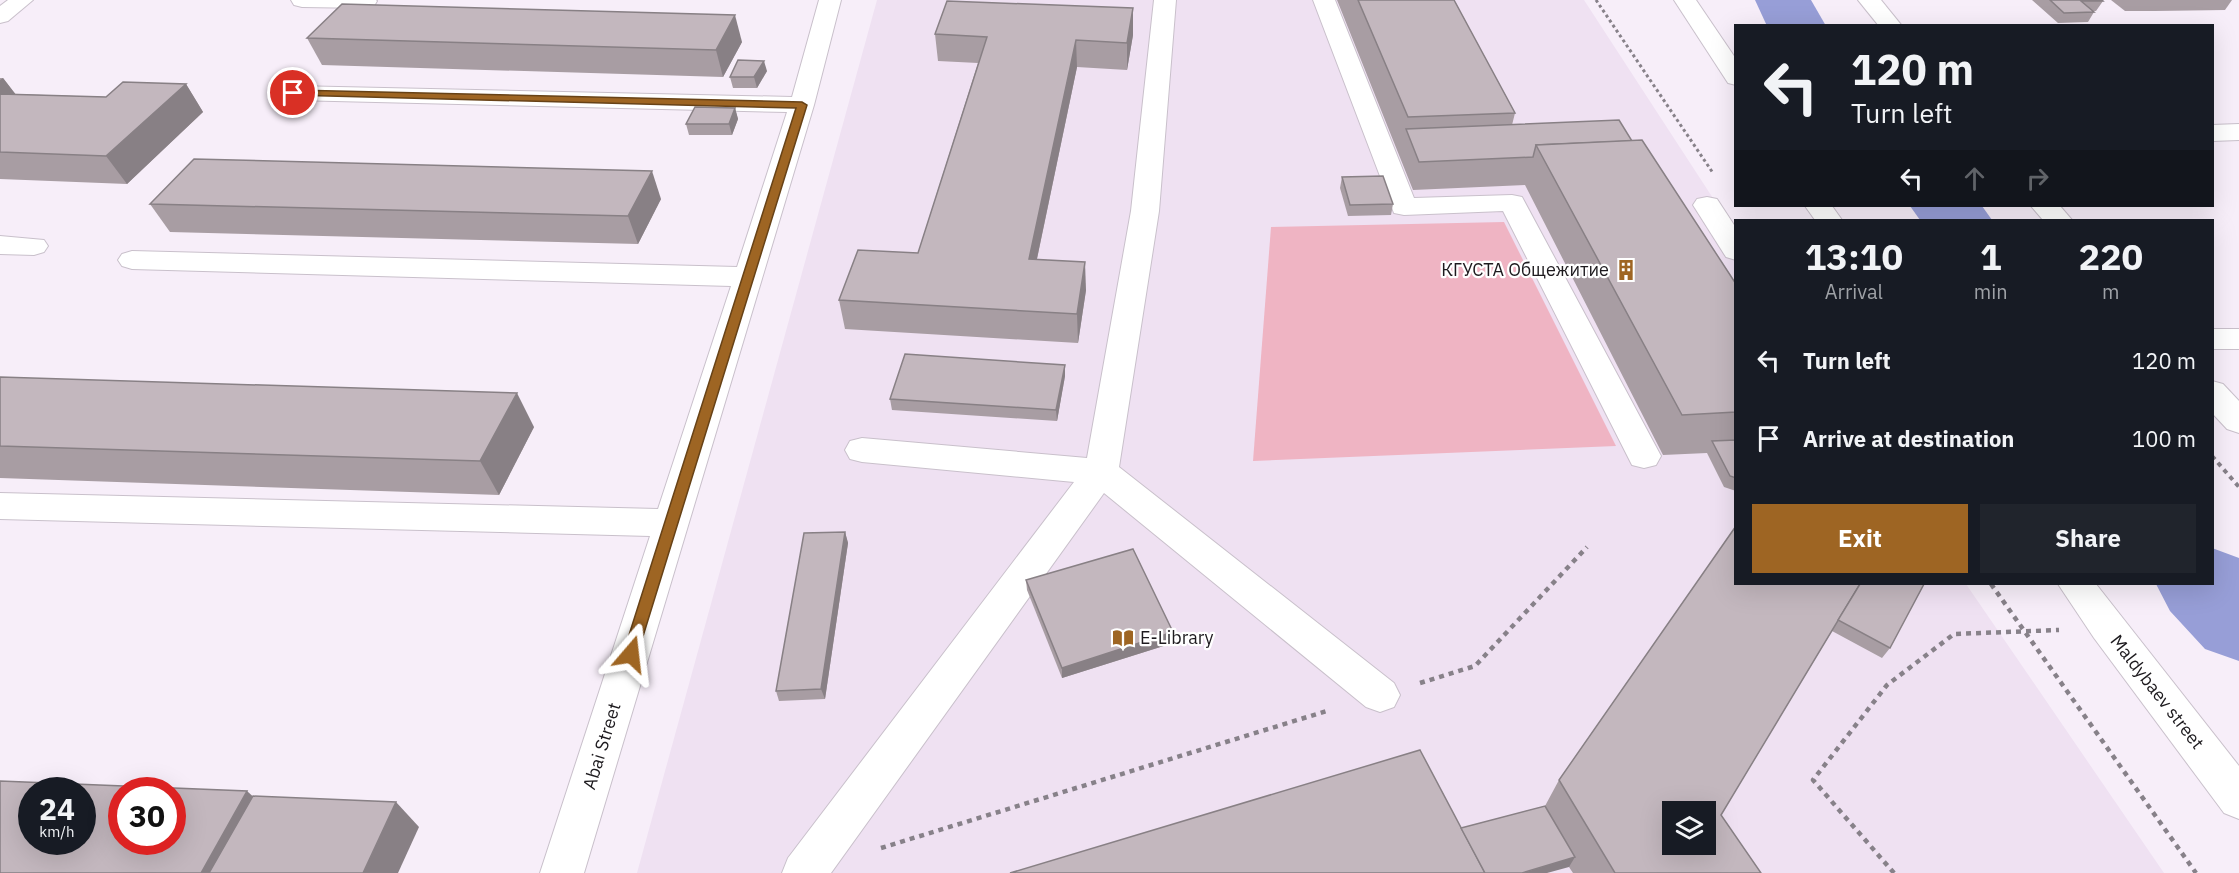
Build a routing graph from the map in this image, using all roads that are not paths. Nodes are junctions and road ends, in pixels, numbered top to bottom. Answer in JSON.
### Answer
{"nodes":[{"id":1,"x":22,"y":0,"type":"edge"},
{"id":2,"x":302,"y":0,"type":"edge"},
{"id":3,"x":830,"y":0,"type":"edge"},
{"id":4,"x":1165,"y":0,"type":"edge"},
{"id":5,"x":1324,"y":0,"type":"edge"},
{"id":6,"x":1685,"y":0,"type":"edge"},
{"id":7,"x":1869,"y":0,"type":"edge"},
{"id":8,"x":366,"y":1,"type":"edge"},
{"id":9,"x":0,"y":16,"type":"edge"},
{"id":10,"x":1889,"y":24,"type":"edge"},
{"id":11,"x":1734,"y":75,"type":"edge"},
{"id":12,"x":293,"y":93,"type":"dead end"},
{"id":13,"x":802,"y":105,"type":"junction"},
{"id":14,"x":2239,"y":132,"type":"edge"},
{"id":15,"x":2214,"y":133,"type":"edge"},
{"id":16,"x":1713,"y":193,"type":"road end"},
{"id":17,"x":2046,"y":207,"type":"edge"},
{"id":18,"x":2057,"y":219,"type":"edge"},
{"id":19,"x":0,"y":245,"type":"edge"},
{"id":20,"x":34,"y":246,"type":"dead end"},
{"id":21,"x":1734,"y":246,"type":"edge"},
{"id":22,"x":132,"y":260,"type":"dead end"},
{"id":23,"x":749,"y":277,"type":"junction"},
{"id":24,"x":2214,"y":339,"type":"edge"},
{"id":25,"x":2239,"y":339,"type":"edge"},
{"id":26,"x":2214,"y":394,"type":"edge"},
{"id":27,"x":2239,"y":421,"type":"edge"},
{"id":28,"x":862,"y":450,"type":"dead end"},
{"id":29,"x":1644,"y":456,"type":"dead end"},
{"id":30,"x":1101,"y":472,"type":"junction"},
{"id":31,"x":0,"y":506,"type":"edge"},
{"id":32,"x":672,"y":523,"type":"junction"},
{"id":33,"x":2077,"y":585,"type":"edge"},
{"id":34,"x":1380,"y":695,"type":"road end"},
{"id":35,"x":2239,"y":799,"type":"edge"},
{"id":36,"x":562,"y":873,"type":"edge"},
{"id":37,"x":804,"y":873,"type":"edge"}],
"edges":[{"from":1,"to":9,"type":"street"},
{"from":2,"to":8,"type":"street"},
{"from":3,"to":13,"type":"street","name":"Abai Street"},
{"from":4,"to":30,"type":"street"},
{"from":5,"to":29,"type":"street"},
{"from":6,"to":11,"type":"street"},
{"from":7,"to":10,"type":"street"},
{"from":12,"to":13,"type":"street"},
{"from":13,"to":23,"type":"street","name":"Abai Street"},
{"from":14,"to":15,"type":"street"},
{"from":16,"to":21,"type":"street"},
{"from":17,"to":18,"type":"street"},
{"from":19,"to":20,"type":"street"},
{"from":22,"to":23,"type":"street"},
{"from":23,"to":32,"type":"street","name":"Abai Street"},
{"from":24,"to":25,"type":"street"},
{"from":26,"to":27,"type":"street"},
{"from":28,"to":30,"type":"street"},
{"from":30,"to":34,"type":"street"},
{"from":30,"to":37,"type":"street"},
{"from":31,"to":32,"type":"street"},
{"from":32,"to":36,"type":"street","name":"Abai Street"},
{"from":33,"to":35,"type":"street","name":"Maldybaev street"}]}
